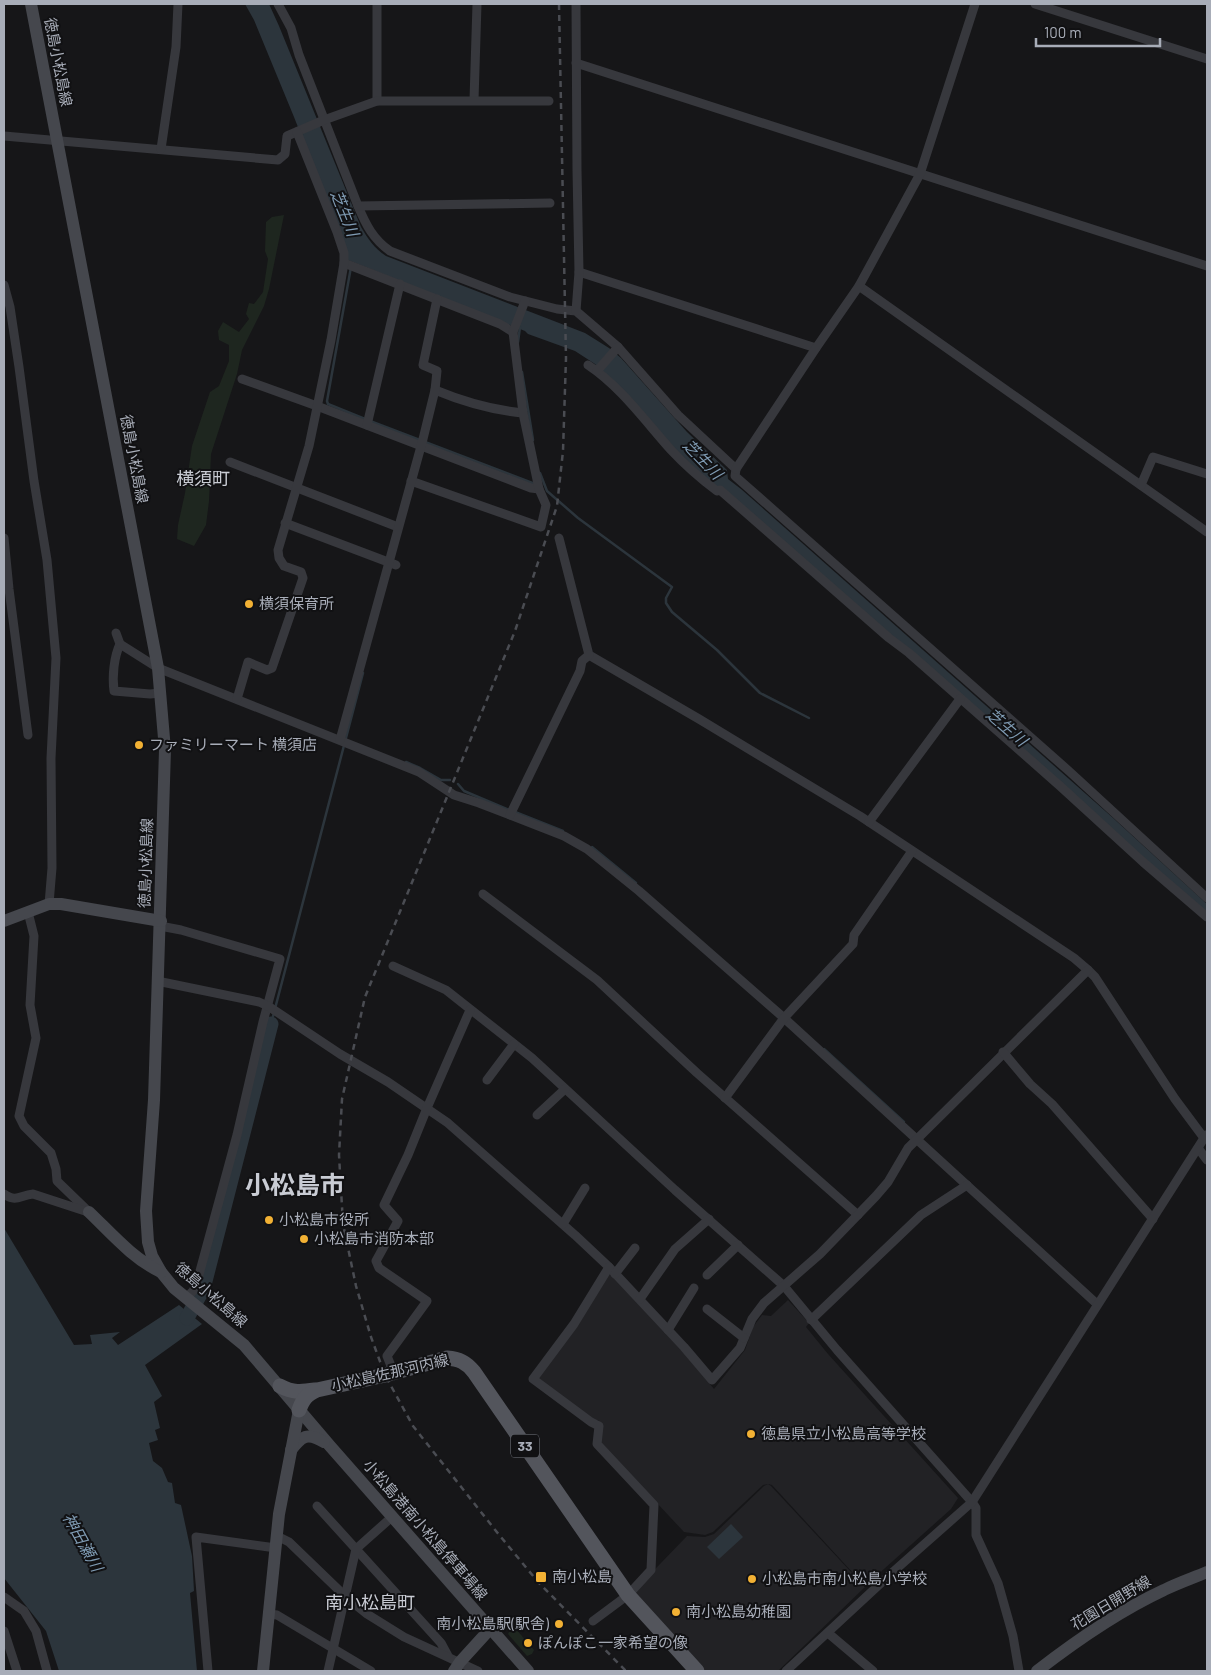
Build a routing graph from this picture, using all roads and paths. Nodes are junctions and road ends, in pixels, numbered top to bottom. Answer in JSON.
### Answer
{"nodes":[{"id":1,"x":31,"y":4,"type":"edge"},
{"id":2,"x":178,"y":4,"type":"edge"},
{"id":3,"x":278,"y":4,"type":"edge"},
{"id":4,"x":377,"y":4,"type":"edge"},
{"id":5,"x":477,"y":4,"type":"edge"},
{"id":6,"x":576,"y":4,"type":"edge"},
{"id":7,"x":975,"y":4,"type":"edge"},
{"id":8,"x":1035,"y":4,"type":"edge"},
{"id":9,"x":1207,"y":59,"type":"edge"},
{"id":10,"x":576,"y":63,"type":"junction"},
{"id":11,"x":474,"y":100,"type":"junction"},
{"id":12,"x":377,"y":101,"type":"junction"},
{"id":13,"x":549,"y":101,"type":"dead end"},
{"id":14,"x":322,"y":120,"type":"junction"},
{"id":15,"x":298,"y":131,"type":"junction"},
{"id":16,"x":4,"y":136,"type":"edge"},
{"id":17,"x":56,"y":140,"type":"junction"},
{"id":18,"x":161,"y":149,"type":"junction"},
{"id":19,"x":920,"y":174,"type":"junction"},
{"id":20,"x":550,"y":203,"type":"dead end"},
{"id":21,"x":358,"y":206,"type":"junction"},
{"id":22,"x":349,"y":265,"type":"junction"},
{"id":23,"x":1207,"y":266,"type":"edge"},
{"id":24,"x":579,"y":272,"type":"junction"},
{"id":25,"x":400,"y":284,"type":"junction"},
{"id":26,"x":4,"y":285,"type":"edge"},
{"id":27,"x":859,"y":286,"type":"junction"},
{"id":28,"x":437,"y":299,"type":"junction"},
{"id":29,"x":524,"y":303,"type":"junction"},
{"id":30,"x":576,"y":311,"type":"junction"},
{"id":31,"x":8,"y":325,"type":"edge"},
{"id":32,"x":513,"y":330,"type":"junction"},
{"id":33,"x":617,"y":348,"type":"junction"},
{"id":34,"x":816,"y":348,"type":"junction"},
{"id":35,"x":588,"y":365,"type":"dead end"},
{"id":36,"x":598,"y":369,"type":"junction"},
{"id":37,"x":242,"y":379,"type":"dead end"},
{"id":38,"x":434,"y":390,"type":"junction"},
{"id":39,"x":318,"y":406,"type":"junction"},
{"id":40,"x":523,"y":413,"type":"junction"},
{"id":41,"x":368,"y":421,"type":"junction"},
{"id":42,"x":422,"y":442,"type":"junction"},
{"id":43,"x":230,"y":462,"type":"dead end"},
{"id":44,"x":736,"y":470,"type":"junction"},
{"id":45,"x":1207,"y":474,"type":"edge"},
{"id":46,"x":414,"y":481,"type":"junction"},
{"id":47,"x":1141,"y":485,"type":"junction"},
{"id":48,"x":296,"y":488,"type":"junction"},
{"id":49,"x":539,"y":489,"type":"junction"},
{"id":50,"x":286,"y":523,"type":"junction"},
{"id":51,"x":401,"y":525,"type":"junction"},
{"id":52,"x":1207,"y":532,"type":"edge"},
{"id":53,"x":4,"y":538,"type":"edge"},
{"id":54,"x":559,"y":538,"type":"dead end"},
{"id":55,"x":392,"y":563,"type":"junction"},
{"id":56,"x":116,"y":633,"type":"dead end"},
{"id":57,"x":120,"y":644,"type":"junction"},
{"id":58,"x":589,"y":654,"type":"junction"},
{"id":59,"x":158,"y":668,"type":"junction"},
{"id":60,"x":160,"y":693,"type":"junction"},
{"id":61,"x":237,"y":699,"type":"junction"},
{"id":62,"x":960,"y":699,"type":"junction"},
{"id":63,"x":28,"y":735,"type":"dead end"},
{"id":64,"x":343,"y":742,"type":"junction"},
{"id":65,"x":512,"y":812,"type":"junction"},
{"id":66,"x":870,"y":822,"type":"junction"},
{"id":67,"x":912,"y":851,"type":"junction"},
{"id":68,"x":483,"y":894,"type":"dead end"},
{"id":69,"x":1207,"y":898,"type":"edge"},
{"id":70,"x":49,"y":904,"type":"junction"},
{"id":71,"x":28,"y":912,"type":"junction"},
{"id":72,"x":1207,"y":917,"type":"edge"},
{"id":73,"x":4,"y":921,"type":"edge"},
{"id":74,"x":161,"y":923,"type":"junction"},
{"id":75,"x":393,"y":966,"type":"dead end"},
{"id":76,"x":1088,"y":970,"type":"junction"},
{"id":77,"x":157,"y":981,"type":"junction"},
{"id":78,"x":269,"y":1007,"type":"junction"},
{"id":79,"x":470,"y":1010,"type":"junction"},
{"id":80,"x":786,"y":1016,"type":"junction"},
{"id":81,"x":514,"y":1044,"type":"junction"},
{"id":82,"x":1002,"y":1052,"type":"junction"},
{"id":83,"x":486,"y":1080,"type":"dead end"},
{"id":84,"x":565,"y":1089,"type":"junction"},
{"id":85,"x":726,"y":1098,"type":"junction"},
{"id":86,"x":427,"y":1108,"type":"junction"},
{"id":87,"x":537,"y":1115,"type":"dead end"},
{"id":88,"x":1206,"y":1136,"type":"edge"},
{"id":89,"x":917,"y":1138,"type":"junction"},
{"id":90,"x":1198,"y":1148,"type":"junction"},
{"id":91,"x":1207,"y":1160,"type":"edge"},
{"id":92,"x":967,"y":1185,"type":"junction"},
{"id":93,"x":585,"y":1188,"type":"dead end"},
{"id":94,"x":4,"y":1194,"type":"edge"},
{"id":95,"x":89,"y":1212,"type":"junction"},
{"id":96,"x":858,"y":1215,"type":"junction"},
{"id":97,"x":710,"y":1219,"type":"junction"},
{"id":98,"x":1153,"y":1219,"type":"junction"},
{"id":99,"x":563,"y":1224,"type":"junction"},
{"id":100,"x":738,"y":1245,"type":"junction"},
{"id":101,"x":635,"y":1248,"type":"dead end"},
{"id":102,"x":612,"y":1270,"type":"junction"},
{"id":103,"x":161,"y":1272,"type":"junction"},
{"id":104,"x":707,"y":1275,"type":"dead end"},
{"id":105,"x":784,"y":1286,"type":"junction"},
{"id":106,"x":694,"y":1288,"type":"dead end"},
{"id":107,"x":187,"y":1298,"type":"junction"},
{"id":108,"x":640,"y":1299,"type":"junction"},
{"id":109,"x":1097,"y":1304,"type":"junction"},
{"id":110,"x":708,"y":1309,"type":"dead end"},
{"id":111,"x":811,"y":1320,"type":"junction"},
{"id":112,"x":668,"y":1330,"type":"junction"},
{"id":113,"x":744,"y":1338,"type":"junction"},
{"id":114,"x":394,"y":1372,"type":"junction"},
{"id":115,"x":280,"y":1386,"type":"junction"},
{"id":116,"x":317,"y":1390,"type":"junction"},
{"id":117,"x":299,"y":1410,"type":"junction"},
{"id":118,"x":330,"y":1446,"type":"junction"},
{"id":119,"x":290,"y":1451,"type":"junction"},
{"id":120,"x":972,"y":1502,"type":"junction"},
{"id":121,"x":318,"y":1506,"type":"dead end"},
{"id":122,"x":393,"y":1516,"type":"junction"},
{"id":123,"x":277,"y":1542,"type":"junction"},
{"id":124,"x":356,"y":1549,"type":"junction"},
{"id":125,"x":1207,"y":1572,"type":"edge"},
{"id":126,"x":628,"y":1595,"type":"junction"},
{"id":127,"x":4,"y":1597,"type":"edge"},
{"id":128,"x":346,"y":1597,"type":"junction"},
{"id":129,"x":269,"y":1614,"type":"junction"},
{"id":130,"x":593,"y":1620,"type":"dead end"},
{"id":131,"x":490,"y":1629,"type":"junction"},
{"id":132,"x":4,"y":1630,"type":"edge"},
{"id":133,"x":828,"y":1633,"type":"junction"},
{"id":134,"x":333,"y":1648,"type":"junction"},
{"id":135,"x":448,"y":1656,"type":"junction"},
{"id":136,"x":457,"y":1667,"type":"edge"},
{"id":137,"x":17,"y":1671,"type":"edge"},
{"id":138,"x":47,"y":1671,"type":"edge"},
{"id":139,"x":208,"y":1671,"type":"edge"},
{"id":140,"x":263,"y":1671,"type":"edge"},
{"id":141,"x":328,"y":1671,"type":"edge"},
{"id":142,"x":371,"y":1671,"type":"edge"},
{"id":143,"x":478,"y":1671,"type":"edge"},
{"id":144,"x":528,"y":1671,"type":"edge"},
{"id":145,"x":697,"y":1671,"type":"edge"},
{"id":146,"x":786,"y":1671,"type":"edge"},
{"id":147,"x":873,"y":1671,"type":"edge"},
{"id":148,"x":1019,"y":1671,"type":"edge"},
{"id":149,"x":1037,"y":1671,"type":"edge"}],
"edges":[{"from":1,"to":17,"type":"main road","name":"徳島小松島線"},
{"from":2,"to":18,"type":"street"},
{"from":3,"to":14,"type":"street"},
{"from":4,"to":12,"type":"street"},
{"from":5,"to":11,"type":"street"},
{"from":6,"to":10,"type":"street"},
{"from":7,"to":19,"type":"street"},
{"from":8,"to":9,"type":"street"},
{"from":10,"to":19,"type":"street"},
{"from":10,"to":24,"type":"street"},
{"from":11,"to":12,"type":"street"},
{"from":11,"to":13,"type":"street"},
{"from":12,"to":14,"type":"street"},
{"from":14,"to":15,"type":"street"},
{"from":14,"to":21,"type":"street"},
{"from":15,"to":18,"type":"street"},
{"from":15,"to":22,"type":"street"},
{"from":16,"to":17,"type":"street"},
{"from":17,"to":18,"type":"street"},
{"from":17,"to":59,"type":"main road","name":"徳島小松島線"},
{"from":19,"to":23,"type":"street"},
{"from":19,"to":27,"type":"street"},
{"from":20,"to":21,"type":"street"},
{"from":21,"to":29,"type":"street"},
{"from":22,"to":25,"type":"street"},
{"from":22,"to":39,"type":"street"},
{"from":24,"to":30,"type":"street"},
{"from":24,"to":34,"type":"street"},
{"from":25,"to":28,"type":"street"},
{"from":25,"to":41,"type":"street"},
{"from":26,"to":31,"type":"street"},
{"from":27,"to":34,"type":"street"},
{"from":27,"to":47,"type":"street"},
{"from":28,"to":32,"type":"street"},
{"from":28,"to":38,"type":"street"},
{"from":29,"to":30,"type":"street"},
{"from":29,"to":32,"type":"street"},
{"from":30,"to":33,"type":"street"},
{"from":31,"to":70,"type":"street"},
{"from":32,"to":40,"type":"street"},
{"from":33,"to":36,"type":"street"},
{"from":33,"to":44,"type":"street"},
{"from":34,"to":44,"type":"street"},
{"from":35,"to":36,"type":"street"},
{"from":36,"to":62,"type":"street"},
{"from":37,"to":39,"type":"street"},
{"from":38,"to":40,"type":"street"},
{"from":38,"to":42,"type":"street"},
{"from":39,"to":41,"type":"street"},
{"from":39,"to":48,"type":"street"},
{"from":40,"to":49,"type":"street"},
{"from":41,"to":42,"type":"street"},
{"from":42,"to":46,"type":"street"},
{"from":42,"to":49,"type":"street"},
{"from":43,"to":48,"type":"street"},
{"from":44,"to":69,"type":"street"},
{"from":45,"to":47,"type":"street"},
{"from":46,"to":49,"type":"street"},
{"from":46,"to":51,"type":"street"},
{"from":47,"to":52,"type":"street"},
{"from":48,"to":50,"type":"street"},
{"from":48,"to":51,"type":"street"},
{"from":50,"to":55,"type":"street"},
{"from":50,"to":61,"type":"street"},
{"from":51,"to":55,"type":"street"},
{"from":53,"to":63,"type":"street"},
{"from":54,"to":58,"type":"street"},
{"from":55,"to":64,"type":"street"},
{"from":56,"to":57,"type":"street"},
{"from":57,"to":59,"type":"street"},
{"from":57,"to":60,"type":"street"},
{"from":58,"to":65,"type":"street"},
{"from":58,"to":66,"type":"street"},
{"from":59,"to":60,"type":"main road","name":"徳島小松島線"},
{"from":59,"to":61,"type":"street"},
{"from":60,"to":74,"type":"main road","name":"徳島小松島線"},
{"from":61,"to":64,"type":"street"},
{"from":62,"to":66,"type":"street"},
{"from":62,"to":72,"type":"street"},
{"from":64,"to":65,"type":"street"},
{"from":65,"to":80,"type":"street"},
{"from":66,"to":67,"type":"street"},
{"from":67,"to":76,"type":"street"},
{"from":67,"to":80,"type":"street"},
{"from":68,"to":85,"type":"street"},
{"from":70,"to":71,"type":"main road"},
{"from":70,"to":74,"type":"main road"},
{"from":71,"to":73,"type":"main road"},
{"from":71,"to":95,"type":"street"},
{"from":74,"to":77,"type":"main road","name":"徳島小松島線"},
{"from":74,"to":78,"type":"street"},
{"from":75,"to":79,"type":"street"},
{"from":76,"to":82,"type":"street"},
{"from":76,"to":88,"type":"street"},
{"from":77,"to":78,"type":"street"},
{"from":77,"to":103,"type":"main road","name":"徳島小松島線"},
{"from":78,"to":86,"type":"street"},
{"from":78,"to":107,"type":"street"},
{"from":79,"to":81,"type":"street"},
{"from":79,"to":86,"type":"street"},
{"from":80,"to":85,"type":"street"},
{"from":80,"to":89,"type":"street"},
{"from":81,"to":83,"type":"street"},
{"from":81,"to":84,"type":"street"},
{"from":82,"to":89,"type":"street"},
{"from":82,"to":98,"type":"street"},
{"from":84,"to":87,"type":"street"},
{"from":84,"to":97,"type":"street"},
{"from":85,"to":96,"type":"street"},
{"from":86,"to":99,"type":"street"},
{"from":86,"to":114,"type":"street"},
{"from":88,"to":90,"type":"street"},
{"from":89,"to":92,"type":"street"},
{"from":89,"to":96,"type":"street"},
{"from":90,"to":91,"type":"street"},
{"from":90,"to":98,"type":"street"},
{"from":92,"to":109,"type":"street"},
{"from":92,"to":111,"type":"street"},
{"from":93,"to":99,"type":"street"},
{"from":94,"to":95,"type":"street"},
{"from":95,"to":103,"type":"main road"},
{"from":96,"to":105,"type":"street"},
{"from":97,"to":100,"type":"street"},
{"from":97,"to":108,"type":"street"},
{"from":98,"to":109,"type":"street"},
{"from":99,"to":102,"type":"street"},
{"from":100,"to":104,"type":"street"},
{"from":100,"to":105,"type":"street"},
{"from":101,"to":102,"type":"street"},
{"from":102,"to":108,"type":"street"},
{"from":102,"to":126,"type":"street"},
{"from":103,"to":107,"type":"main road","name":"徳島小松島線"},
{"from":105,"to":111,"type":"street"},
{"from":105,"to":113,"type":"street"},
{"from":106,"to":112,"type":"street"},
{"from":107,"to":115,"type":"main road","name":"徳島小松島線"},
{"from":108,"to":112,"type":"street"},
{"from":109,"to":120,"type":"street"},
{"from":110,"to":113,"type":"street"},
{"from":111,"to":120,"type":"street"},
{"from":112,"to":113,"type":"street"},
{"from":114,"to":116,"type":"main road","name":"小松島佐那河内線","number":"33"},
{"from":114,"to":126,"type":"main road","name":"小松島佐那河内線","number":"33"},
{"from":115,"to":116,"type":"main road","name":"小松島佐那河内線","number":"33"},
{"from":115,"to":117,"type":"main road","name":"徳島小松島線"},
{"from":116,"to":117,"type":"main road","name":"小松島佐那河内線"},
{"from":117,"to":118,"type":"main road","name":"小松島港南小松島停車場線"},
{"from":117,"to":119,"type":"main road"},
{"from":118,"to":119,"type":"main road"},
{"from":118,"to":122,"type":"main road","name":"小松島港南小松島停車場線"},
{"from":119,"to":123,"type":"main road"},
{"from":120,"to":133,"type":"street"},
{"from":120,"to":148,"type":"street"},
{"from":121,"to":124,"type":"street"},
{"from":122,"to":124,"type":"street"},
{"from":122,"to":131,"type":"main road","name":"小松島港南小松島停車場線"},
{"from":123,"to":128,"type":"street"},
{"from":123,"to":129,"type":"main road"},
{"from":123,"to":139,"type":"street"},
{"from":124,"to":128,"type":"street"},
{"from":124,"to":135,"type":"street"},
{"from":125,"to":149,"type":"main road","name":"花園日開野線"},
{"from":126,"to":130,"type":"street"},
{"from":126,"to":145,"type":"main road","name":"小松島佐那河内線","number":"33"},
{"from":127,"to":138,"type":"street"},
{"from":128,"to":134,"type":"street"},
{"from":128,"to":135,"type":"street"},
{"from":129,"to":134,"type":"street"},
{"from":129,"to":140,"type":"main road"},
{"from":131,"to":136,"type":"main road"},
{"from":131,"to":144,"type":"main road","name":"小松島港南小松島停車場線"},
{"from":132,"to":137,"type":"street"},
{"from":133,"to":146,"type":"street"},
{"from":133,"to":147,"type":"street"},
{"from":134,"to":141,"type":"street"},
{"from":134,"to":142,"type":"street"},
{"from":135,"to":136,"type":"street"},
{"from":136,"to":143,"type":"street"}]}
